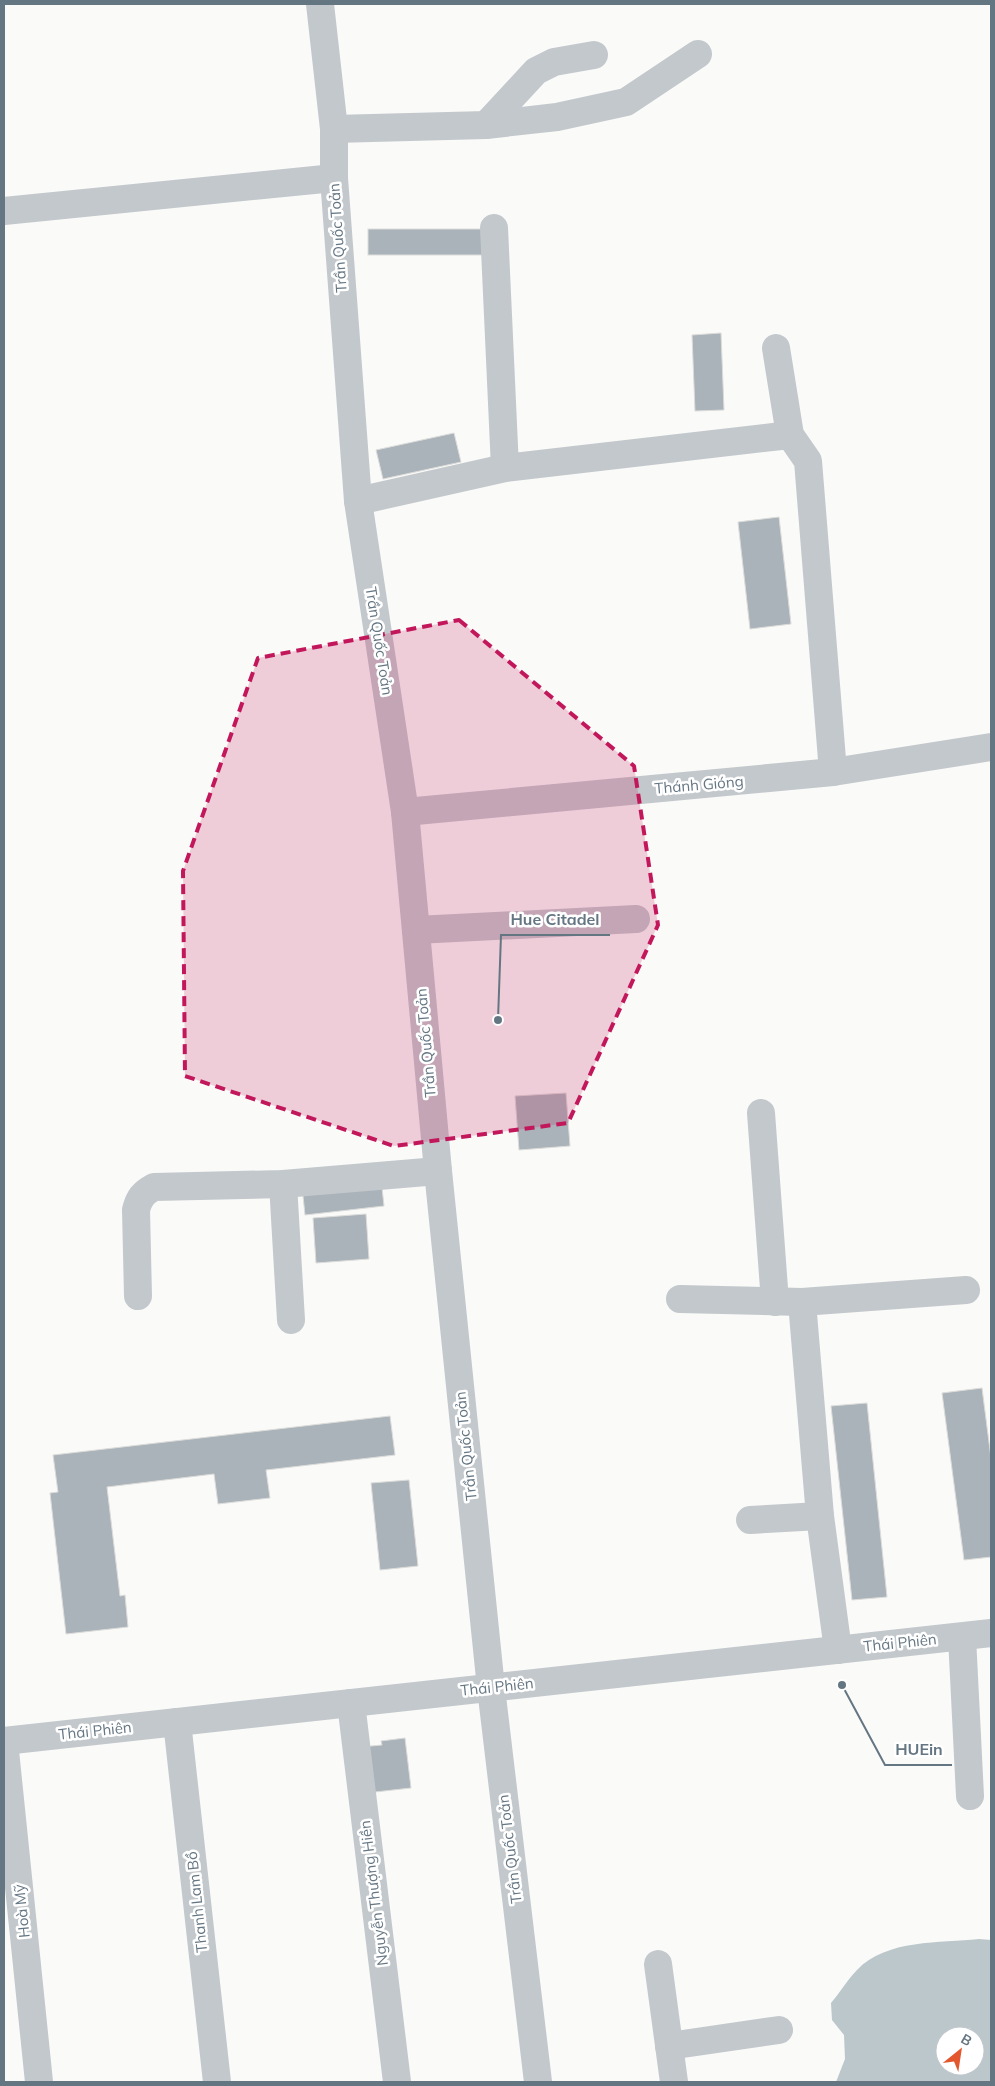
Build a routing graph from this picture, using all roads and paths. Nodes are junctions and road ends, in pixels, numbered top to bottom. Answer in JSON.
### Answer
{"nodes":[{"id":1,"x":320,"y":4,"type":"edge"},
{"id":2,"x":698,"y":54,"type":"dead end"},
{"id":3,"x":594,"y":55,"type":"dead end"},
{"id":4,"x":486,"y":125,"type":"junction"},
{"id":5,"x":334,"y":129,"type":"junction"},
{"id":6,"x":334,"y":178,"type":"junction"},
{"id":7,"x":4,"y":211,"type":"edge"},
{"id":8,"x":494,"y":228,"type":"dead end"},
{"id":9,"x":776,"y":348,"type":"dead end"},
{"id":10,"x":790,"y":435,"type":"junction"},
{"id":11,"x":505,"y":468,"type":"junction"},
{"id":12,"x":358,"y":501,"type":"junction"},
{"id":13,"x":991,"y":748,"type":"edge"},
{"id":14,"x":833,"y":772,"type":"junction"},
{"id":15,"x":405,"y":812,"type":"junction"},
{"id":16,"x":636,"y":919,"type":"dead end"},
{"id":17,"x":416,"y":930,"type":"junction"},
{"id":18,"x":761,"y":1113,"type":"dead end"},
{"id":19,"x":438,"y":1171,"type":"junction"},
{"id":20,"x":283,"y":1184,"type":"junction"},
{"id":21,"x":966,"y":1290,"type":"dead end"},
{"id":22,"x":138,"y":1296,"type":"dead end"},
{"id":23,"x":680,"y":1299,"type":"dead end"},
{"id":24,"x":774,"y":1302,"type":"junction"},
{"id":25,"x":802,"y":1302,"type":"junction"},
{"id":26,"x":291,"y":1320,"type":"dead end"},
{"id":27,"x":820,"y":1516,"type":"junction"},
{"id":28,"x":750,"y":1520,"type":"dead end"},
{"id":29,"x":991,"y":1634,"type":"edge"},
{"id":30,"x":962,"y":1637,"type":"junction"},
{"id":31,"x":838,"y":1650,"type":"junction"},
{"id":32,"x":491,"y":1688,"type":"junction"},
{"id":33,"x":351,"y":1703,"type":"junction"},
{"id":34,"x":177,"y":1722,"type":"junction"},
{"id":35,"x":4,"y":1741,"type":"edge"},
{"id":36,"x":970,"y":1796,"type":"dead end"},
{"id":37,"x":658,"y":1964,"type":"dead end"},
{"id":38,"x":778,"y":2030,"type":"dead end"},
{"id":39,"x":669,"y":2046,"type":"junction"},
{"id":40,"x":39,"y":2082,"type":"edge"},
{"id":41,"x":217,"y":2082,"type":"edge"},
{"id":42,"x":396,"y":2082,"type":"edge"},
{"id":43,"x":538,"y":2082,"type":"edge"},
{"id":44,"x":674,"y":2082,"type":"edge"}],
"edges":[{"from":1,"to":5,"type":"street","name":"Trần Quốc Toản"},
{"from":2,"to":4,"type":"street"},
{"from":3,"to":4,"type":"street"},
{"from":4,"to":5,"type":"street"},
{"from":5,"to":6,"type":"street","name":"Trần Quốc Toản"},
{"from":6,"to":7,"type":"street"},
{"from":6,"to":12,"type":"street","name":"Trần Quốc Toản"},
{"from":8,"to":11,"type":"street"},
{"from":9,"to":10,"type":"street"},
{"from":10,"to":11,"type":"street"},
{"from":10,"to":14,"type":"street"},
{"from":11,"to":12,"type":"street"},
{"from":12,"to":15,"type":"street","name":"Trần Quốc Toản"},
{"from":13,"to":14,"type":"street","name":"Thánh Gióng"},
{"from":14,"to":15,"type":"street","name":"Thánh Gióng"},
{"from":15,"to":17,"type":"street","name":"Trần Quốc Toản"},
{"from":16,"to":17,"type":"street"},
{"from":17,"to":19,"type":"street","name":"Trần Quốc Toản"},
{"from":18,"to":24,"type":"street"},
{"from":19,"to":20,"type":"street"},
{"from":19,"to":32,"type":"street","name":"Trần Quốc Toản"},
{"from":20,"to":22,"type":"street"},
{"from":20,"to":26,"type":"street"},
{"from":21,"to":25,"type":"street"},
{"from":23,"to":24,"type":"street"},
{"from":24,"to":25,"type":"street"},
{"from":25,"to":27,"type":"street"},
{"from":27,"to":28,"type":"street"},
{"from":27,"to":31,"type":"street"},
{"from":29,"to":30,"type":"street","name":"Thái Phiên"},
{"from":30,"to":31,"type":"street","name":"Thái Phiên"},
{"from":30,"to":36,"type":"street"},
{"from":31,"to":32,"type":"street","name":"Thái Phiên"},
{"from":32,"to":33,"type":"street","name":"Thái Phiên"},
{"from":32,"to":43,"type":"street","name":"Trần Quốc Toản"},
{"from":33,"to":34,"type":"street","name":"Thái Phiên"},
{"from":33,"to":42,"type":"street","name":"Nguyễn Thượng Hiền"},
{"from":34,"to":35,"type":"street","name":"Thái Phiên"},
{"from":34,"to":41,"type":"street","name":"Thanh Lam Bồ"},
{"from":35,"to":40,"type":"street","name":"Hoà Mỹ"},
{"from":37,"to":39,"type":"street"},
{"from":38,"to":39,"type":"street"},
{"from":39,"to":44,"type":"street"}]}
